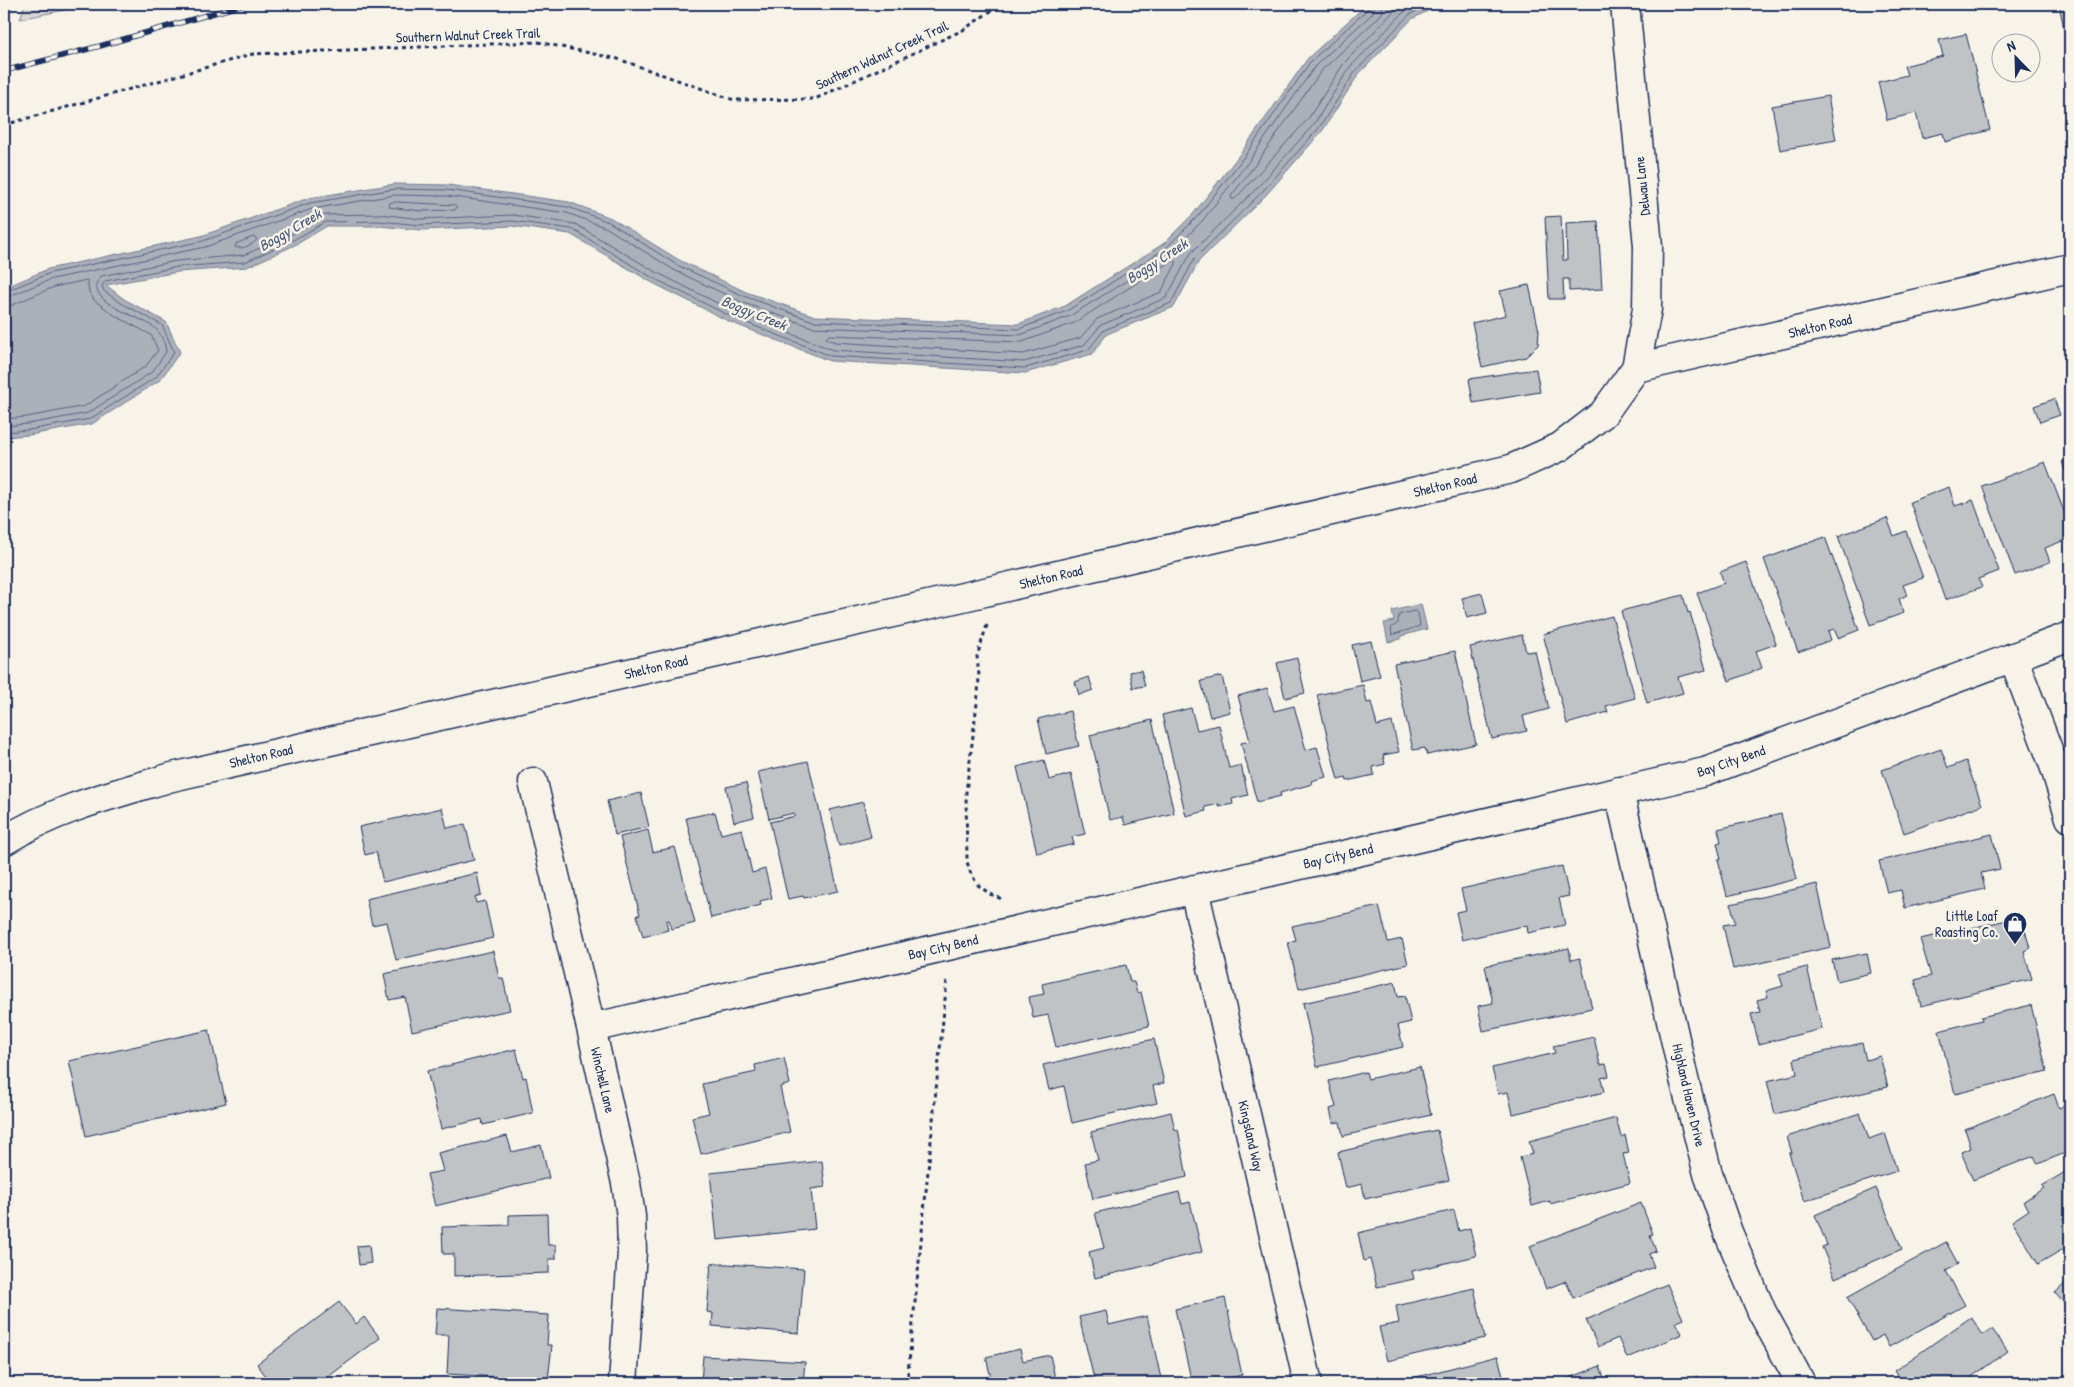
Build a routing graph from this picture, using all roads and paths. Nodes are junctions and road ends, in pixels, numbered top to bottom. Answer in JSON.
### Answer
{"nodes":[{"id":1,"x":1001,"y":4,"type":"edge"},
{"id":2,"x":1625,"y":4,"type":"edge"},
{"id":3,"x":4,"y":125,"type":"edge"},
{"id":4,"x":2070,"y":268,"type":"edge"},
{"id":5,"x":1636,"y":368,"type":"junction"},
{"id":6,"x":998,"y":589,"type":"junction"},
{"id":7,"x":2070,"y":636,"type":"edge"},
{"id":8,"x":2013,"y":657,"type":"junction"},
{"id":9,"x":533,"y":782,"type":"dead end"},
{"id":10,"x":1619,"y":791,"type":"junction"},
{"id":11,"x":2070,"y":818,"type":"edge"},
{"id":12,"x":4,"y":841,"type":"edge"},
{"id":13,"x":1194,"y":889,"type":"junction"},
{"id":14,"x":1002,"y":899,"type":"dead end"},
{"id":15,"x":947,"y":979,"type":"dead end"},
{"id":16,"x":591,"y":1028,"type":"junction"},
{"id":17,"x":623,"y":1383,"type":"edge"},
{"id":18,"x":907,"y":1383,"type":"edge"},
{"id":19,"x":1308,"y":1383,"type":"edge"},
{"id":20,"x":1801,"y":1383,"type":"edge"}],
"edges":[{"from":1,"to":3,"type":"path","name":"Southern Walnut Creek Trail"},
{"from":2,"to":5,"type":"street","name":"Delwau Lane"},
{"from":4,"to":5,"type":"street","name":"Shelton Road"},
{"from":5,"to":6,"type":"street","name":"Shelton Road"},
{"from":6,"to":12,"type":"street","name":"Shelton Road"},
{"from":6,"to":14,"type":"path"},
{"from":7,"to":8,"type":"street","name":"Bay City Bend"},
{"from":8,"to":10,"type":"street","name":"Bay City Bend"},
{"from":8,"to":11,"type":"street"},
{"from":9,"to":16,"type":"street","name":"Winchell Lane"},
{"from":10,"to":13,"type":"street","name":"Bay City Bend"},
{"from":10,"to":20,"type":"street","name":"Highland Haven Drive"},
{"from":13,"to":16,"type":"street","name":"Bay City Bend"},
{"from":13,"to":19,"type":"street","name":"Kingsland Way"},
{"from":15,"to":18,"type":"path"},
{"from":16,"to":17,"type":"street","name":"Winchell Lane"}]}
